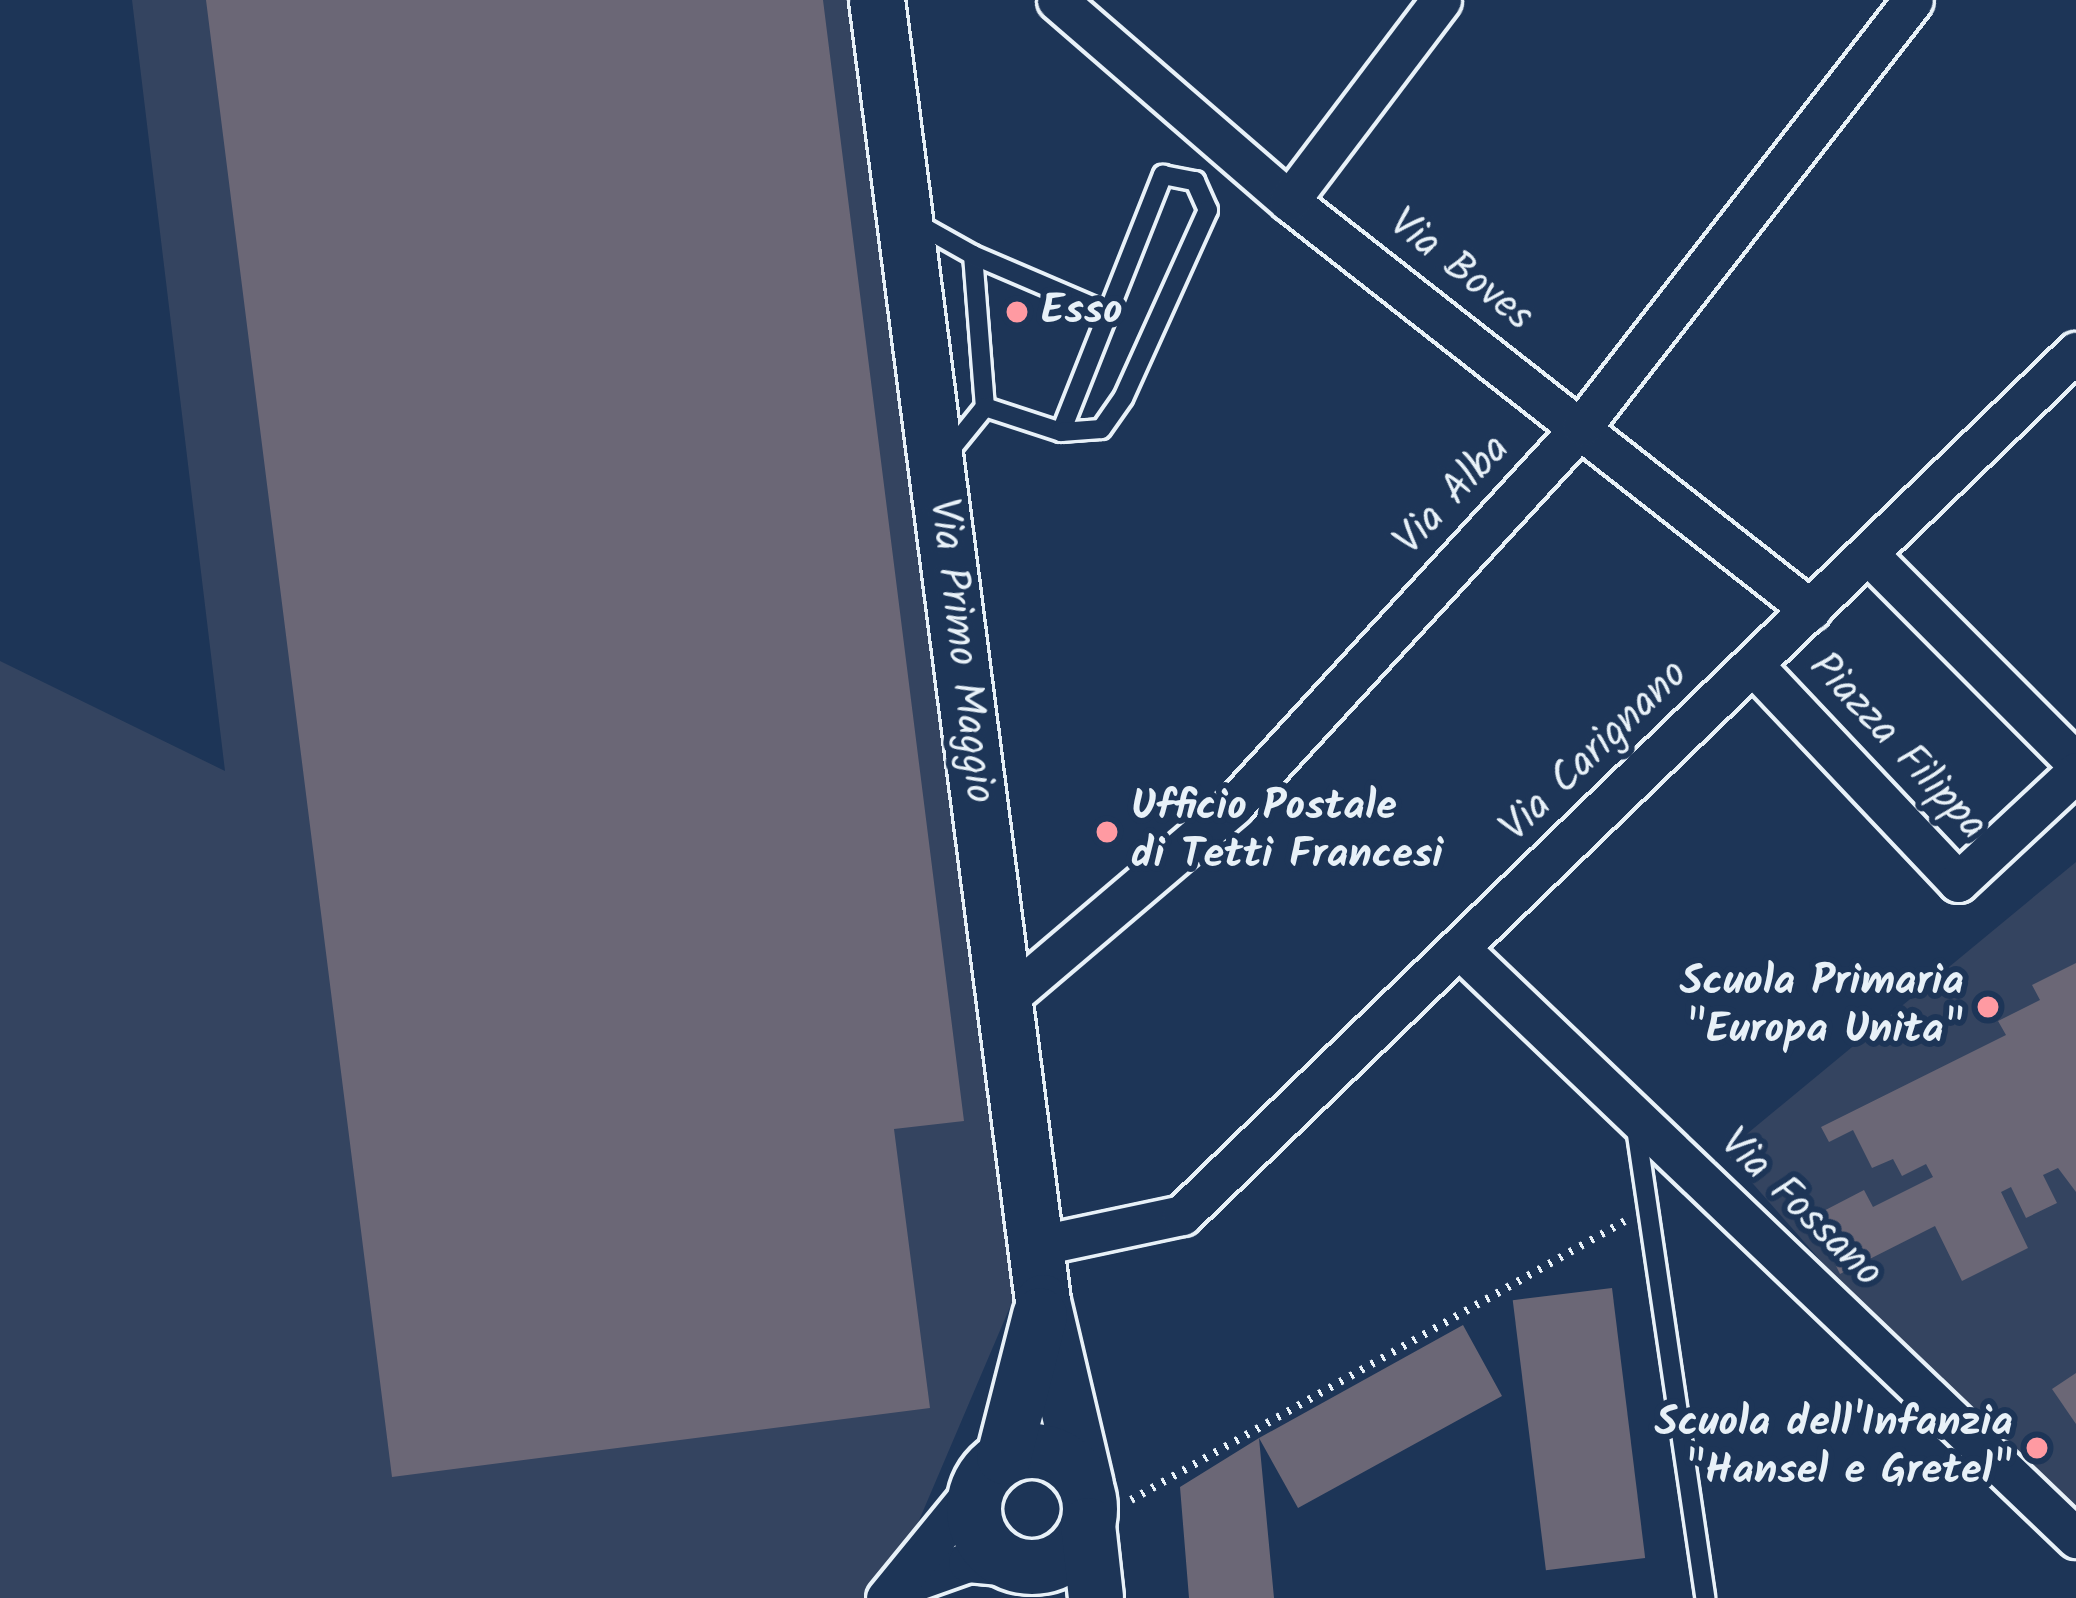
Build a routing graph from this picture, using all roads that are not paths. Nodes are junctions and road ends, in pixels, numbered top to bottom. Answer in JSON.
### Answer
{"nodes":[{"id":1,"x":877,"y":0,"type":"edge"},
{"id":2,"x":1058,"y":0,"type":"edge"},
{"id":3,"x":1441,"y":0,"type":"edge"},
{"id":4,"x":1913,"y":0,"type":"edge"},
{"id":5,"x":1289,"y":201,"type":"junction"},
{"id":6,"x":904,"y":216,"type":"junction"},
{"id":7,"x":973,"y":255,"type":"junction"},
{"id":8,"x":1106,"y":312,"type":"junction"},
{"id":9,"x":2076,"y":352,"type":"edge"},
{"id":10,"x":985,"y":407,"type":"junction"},
{"id":11,"x":1582,"y":426,"type":"junction"},
{"id":12,"x":1061,"y":432,"type":"junction"},
{"id":13,"x":937,"y":467,"type":"junction"},
{"id":14,"x":1868,"y":554,"type":"junction"},
{"id":15,"x":1811,"y":610,"type":"junction"},
{"id":16,"x":1754,"y":666,"type":"junction"},
{"id":17,"x":2076,"y":768,"type":"edge"},
{"id":18,"x":1459,"y":948,"type":"junction"},
{"id":19,"x":1004,"y":1001,"type":"junction"},
{"id":20,"x":1635,"y":1118,"type":"junction"},
{"id":21,"x":1036,"y":1246,"type":"junction"},
{"id":22,"x":1043,"y":1302,"type":"junction"},
{"id":23,"x":992,"y":1470,"type":"junction"},
{"id":24,"x":1087,"y":1505,"type":"junction"},
{"id":25,"x":2076,"y":1538,"type":"edge"},
{"id":26,"x":1034,"y":1582,"type":"edge"},
{"id":27,"x":891,"y":1593,"type":"edge"},
{"id":28,"x":1096,"y":1598,"type":"edge"},
{"id":29,"x":1706,"y":1598,"type":"edge"}],
"edges":[{"from":1,"to":6,"type":"main road","name":"Via Primo Maggio"},
{"from":2,"to":5,"type":"street","name":"Via Boves"},
{"from":3,"to":5,"type":"street"},
{"from":4,"to":11,"type":"street","name":"Via Alba"},
{"from":5,"to":11,"type":"street","name":"Via Boves"},
{"from":6,"to":7,"type":"lane"},
{"from":6,"to":13,"type":"main road","name":"Via Primo Maggio"},
{"from":7,"to":8,"type":"lane"},
{"from":7,"to":10,"type":"lane"},
{"from":8,"to":12,"type":"lane"},
{"from":8,"to":12,"type":"lane"},
{"from":9,"to":14,"type":"street","name":"Via Carignano"},
{"from":10,"to":12,"type":"lane"},
{"from":10,"to":13,"type":"lane"},
{"from":11,"to":15,"type":"street","name":"Via Boves"},
{"from":11,"to":19,"type":"street","name":"Via Alba"},
{"from":13,"to":19,"type":"main road","name":"Via Primo Maggio"},
{"from":14,"to":15,"type":"street","name":"Via Carignano"},
{"from":14,"to":17,"type":"street","name":"Piazza Filippa"},
{"from":15,"to":16,"type":"street","name":"Via Carignano"},
{"from":16,"to":17,"type":"street","name":"Piazza Filippa"},
{"from":16,"to":18,"type":"street","name":"Via Carignano"},
{"from":18,"to":20,"type":"street","name":"Via Fossano"},
{"from":18,"to":21,"type":"street","name":"Via Carignano"},
{"from":19,"to":21,"type":"main road","name":"Via Primo Maggio"},
{"from":20,"to":25,"type":"street","name":"Via Fossano"},
{"from":20,"to":29,"type":"lane"},
{"from":21,"to":22,"type":"main road","name":"Via Primo Maggio"},
{"from":22,"to":23,"type":"main road","name":"Via Primo Maggio"},
{"from":22,"to":24,"type":"main road","name":"Via Primo Maggio"},
{"from":23,"to":24,"type":"main road"},
{"from":23,"to":26,"type":"main road"},
{"from":23,"to":27,"type":"street"},
{"from":24,"to":26,"type":"main road"},
{"from":24,"to":28,"type":"main road","name":"Via Primo Maggio"},
{"from":26,"to":27,"type":"street"}]}
